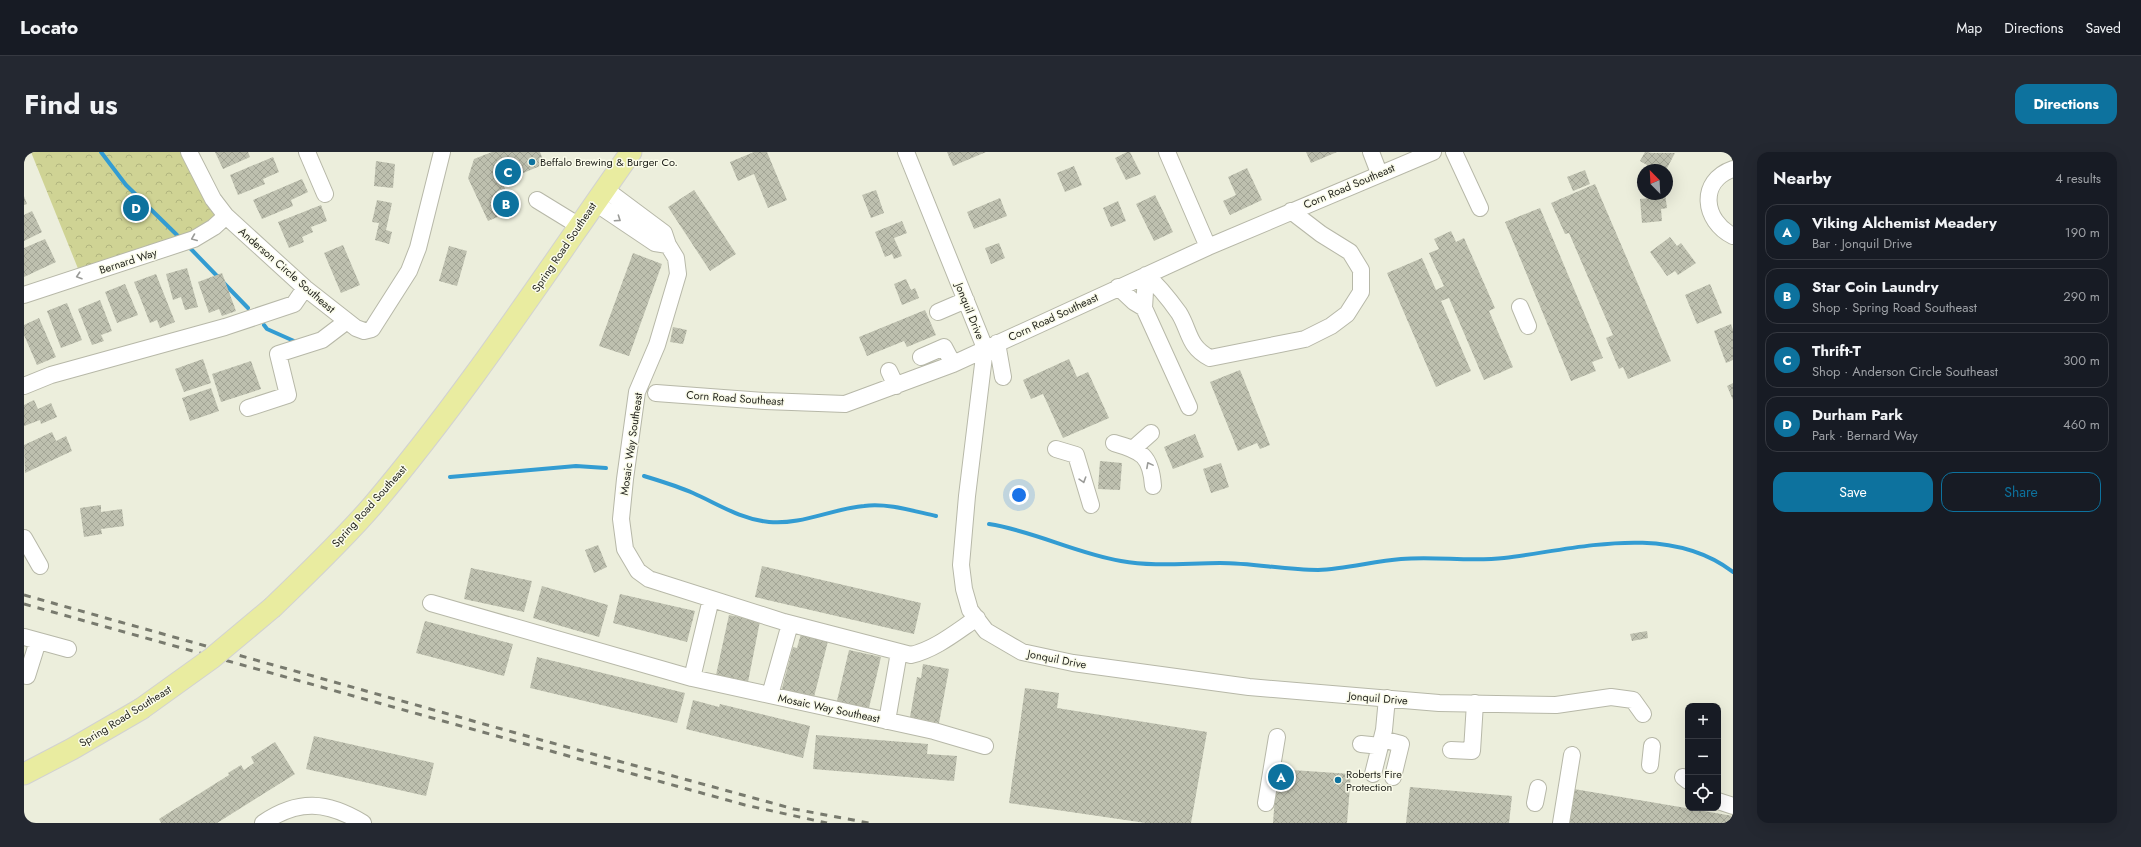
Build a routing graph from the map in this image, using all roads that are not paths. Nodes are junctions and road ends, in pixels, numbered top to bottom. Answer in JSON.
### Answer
{"nodes":[{"id":1,"x":189,"y":152,"type":"edge"},
{"id":2,"x":307,"y":152,"type":"edge"},
{"id":3,"x":442,"y":152,"type":"edge"},
{"id":4,"x":631,"y":152,"type":"edge"},
{"id":5,"x":906,"y":152,"type":"edge"},
{"id":6,"x":1167,"y":152,"type":"edge"},
{"id":7,"x":1371,"y":152,"type":"edge"},
{"id":8,"x":1433,"y":152,"type":"edge"},
{"id":9,"x":1454,"y":152,"type":"edge"},
{"id":10,"x":1733,"y":169,"type":"edge"},
{"id":11,"x":1379,"y":173,"type":"junction"},
{"id":12,"x":325,"y":194,"type":"dead end"},
{"id":13,"x":600,"y":195,"type":"junction"},
{"id":14,"x":537,"y":200,"type":"dead end"},
{"id":15,"x":1480,"y":208,"type":"dead end"},
{"id":16,"x":1291,"y":211,"type":"junction"},
{"id":17,"x":226,"y":216,"type":"junction"},
{"id":18,"x":581,"y":226,"type":"junction"},
{"id":19,"x":1733,"y":236,"type":"edge"},
{"id":20,"x":1208,"y":247,"type":"junction"},
{"id":21,"x":1146,"y":275,"type":"junction"},
{"id":22,"x":305,"y":288,"type":"junction"},
{"id":23,"x":1118,"y":288,"type":"junction"},
{"id":24,"x":24,"y":295,"type":"edge"},
{"id":25,"x":966,"y":300,"type":"junction"},
{"id":26,"x":1520,"y":307,"type":"dead end"},
{"id":27,"x":1144,"y":308,"type":"junction"},
{"id":28,"x":938,"y":312,"type":"dead end"},
{"id":29,"x":347,"y":322,"type":"junction"},
{"id":30,"x":1528,"y":326,"type":"dead end"},
{"id":31,"x":991,"y":346,"type":"junction"},
{"id":32,"x":921,"y":357,"type":"dead end"},
{"id":33,"x":953,"y":364,"type":"junction"},
{"id":34,"x":889,"y":371,"type":"dead end"},
{"id":35,"x":1003,"y":377,"type":"dead end"},
{"id":36,"x":24,"y":386,"type":"edge"},
{"id":37,"x":896,"y":386,"type":"junction"},
{"id":38,"x":656,"y":393,"type":"dead end"},
{"id":39,"x":1188,"y":407,"type":"dead end"},
{"id":40,"x":248,"y":408,"type":"dead end"},
{"id":41,"x":1150,"y":433,"type":"dead end"},
{"id":42,"x":1114,"y":442,"type":"dead end"},
{"id":43,"x":1134,"y":448,"type":"junction"},
{"id":44,"x":1056,"y":449,"type":"dead end"},
{"id":45,"x":1153,"y":486,"type":"dead end"},
{"id":46,"x":1091,"y":505,"type":"dead end"},
{"id":47,"x":24,"y":538,"type":"edge"},
{"id":48,"x":40,"y":566,"type":"dead end"},
{"id":49,"x":711,"y":599,"type":"junction"},
{"id":50,"x":431,"y":603,"type":"dead end"},
{"id":51,"x":977,"y":618,"type":"junction"},
{"id":52,"x":790,"y":624,"type":"junction"},
{"id":53,"x":31,"y":639,"type":"edge"},
{"id":54,"x":68,"y":649,"type":"dead end"},
{"id":55,"x":899,"y":652,"type":"junction"},
{"id":56,"x":27,"y":676,"type":"dead end"},
{"id":57,"x":692,"y":678,"type":"junction"},
{"id":58,"x":770,"y":695,"type":"junction"},
{"id":59,"x":1388,"y":698,"type":"junction"},
{"id":60,"x":1475,"y":703,"type":"junction"},
{"id":61,"x":1643,"y":714,"type":"dead end"},
{"id":62,"x":888,"y":721,"type":"junction"},
{"id":63,"x":1278,"y":737,"type":"dead end"},
{"id":64,"x":1381,"y":742,"type":"junction"},
{"id":65,"x":1360,"y":744,"type":"dead end"},
{"id":66,"x":985,"y":746,"type":"dead end"},
{"id":67,"x":1652,"y":746,"type":"dead end"},
{"id":68,"x":1451,"y":750,"type":"dead end"},
{"id":69,"x":1572,"y":755,"type":"dead end"},
{"id":70,"x":1650,"y":765,"type":"dead end"},
{"id":71,"x":24,"y":774,"type":"edge"},
{"id":72,"x":1373,"y":774,"type":"dead end"},
{"id":73,"x":1393,"y":777,"type":"dead end"},
{"id":74,"x":1721,"y":802,"type":"edge"},
{"id":75,"x":1266,"y":803,"type":"dead end"},
{"id":76,"x":1733,"y":806,"type":"edge"},
{"id":77,"x":263,"y":823,"type":"edge"},
{"id":78,"x":362,"y":823,"type":"edge"},
{"id":79,"x":1562,"y":823,"type":"edge"}],
"edges":[{"from":1,"to":17,"type":"street","name":"Anderson Circle Southeast"},
{"from":2,"to":12,"type":"street"},
{"from":3,"to":29,"type":"street","name":"Anderson Circle Southeast"},
{"from":4,"to":13,"type":"main road","name":"Spring Road Southeast"},
{"from":5,"to":25,"type":"street","name":"Jonquil Drive"},
{"from":6,"to":20,"type":"street"},
{"from":7,"to":11,"type":"street"},
{"from":8,"to":11,"type":"street","name":"Corn Road Southeast"},
{"from":9,"to":15,"type":"street"},
{"from":10,"to":19,"type":"street"},
{"from":11,"to":16,"type":"street","name":"Corn Road Southeast"},
{"from":13,"to":18,"type":"main road","name":"Spring Road Southeast"},
{"from":13,"to":49,"type":"street","name":"Mosaic Way Southeast"},
{"from":14,"to":18,"type":"street"},
{"from":16,"to":20,"type":"street","name":"Corn Road Southeast"},
{"from":16,"to":21,"type":"street"},
{"from":17,"to":22,"type":"street","name":"Anderson Circle Southeast"},
{"from":17,"to":24,"type":"street","name":"Bernard Way","one_way":true},
{"from":18,"to":71,"type":"main road","name":"Spring Road Southeast","bridge":true},
{"from":20,"to":21,"type":"street","name":"Corn Road Southeast"},
{"from":21,"to":23,"type":"street","name":"Corn Road Southeast"},
{"from":21,"to":27,"type":"street"},
{"from":22,"to":29,"type":"street","name":"Anderson Circle Southeast"},
{"from":22,"to":36,"type":"street"},
{"from":23,"to":27,"type":"street"},
{"from":23,"to":31,"type":"street","name":"Corn Road Southeast"},
{"from":25,"to":28,"type":"street"},
{"from":25,"to":31,"type":"street","name":"Jonquil Drive"},
{"from":26,"to":30,"type":"street"},
{"from":27,"to":39,"type":"street"},
{"from":29,"to":40,"type":"street"},
{"from":31,"to":33,"type":"street","name":"Corn Road Southeast"},
{"from":31,"to":35,"type":"street"},
{"from":31,"to":51,"type":"street","name":"Jonquil Drive"},
{"from":32,"to":33,"type":"street"},
{"from":33,"to":37,"type":"street","name":"Corn Road Southeast"},
{"from":34,"to":37,"type":"street"},
{"from":37,"to":38,"type":"street","name":"Corn Road Southeast"},
{"from":41,"to":43,"type":"street"},
{"from":42,"to":43,"type":"street"},
{"from":45,"to":43,"type":"street","one_way":true},
{"from":44,"to":46,"type":"street","one_way":true},
{"from":47,"to":48,"type":"street"},
{"from":49,"to":52,"type":"street","name":"Mosaic Way Southeast"},
{"from":49,"to":57,"type":"street"},
{"from":50,"to":57,"type":"street","name":"Mosaic Way Southeast"},
{"from":51,"to":55,"type":"street","name":"Mosaic Way Southeast"},
{"from":51,"to":59,"type":"street","name":"Jonquil Drive"},
{"from":52,"to":55,"type":"street","name":"Mosaic Way Southeast"},
{"from":52,"to":58,"type":"street","name":"Mosaic Way Southeast"},
{"from":53,"to":54,"type":"street"},
{"from":53,"to":56,"type":"street"},
{"from":55,"to":62,"type":"street","name":"Mosaic Way Southeast"},
{"from":57,"to":58,"type":"street","name":"Mosaic Way Southeast"},
{"from":58,"to":62,"type":"street","name":"Mosaic Way Southeast"},
{"from":59,"to":60,"type":"street","name":"Jonquil Drive"},
{"from":59,"to":64,"type":"street"},
{"from":60,"to":61,"type":"street","name":"Jonquil Drive"},
{"from":60,"to":68,"type":"street"},
{"from":62,"to":66,"type":"street","name":"Mosaic Way Southeast"},
{"from":63,"to":75,"type":"street"},
{"from":64,"to":65,"type":"street"},
{"from":64,"to":72,"type":"street"},
{"from":64,"to":73,"type":"street"},
{"from":67,"to":70,"type":"street"},
{"from":69,"to":79,"type":"street"},
{"from":74,"to":76,"type":"street"},
{"from":77,"to":78,"type":"street"}]}
